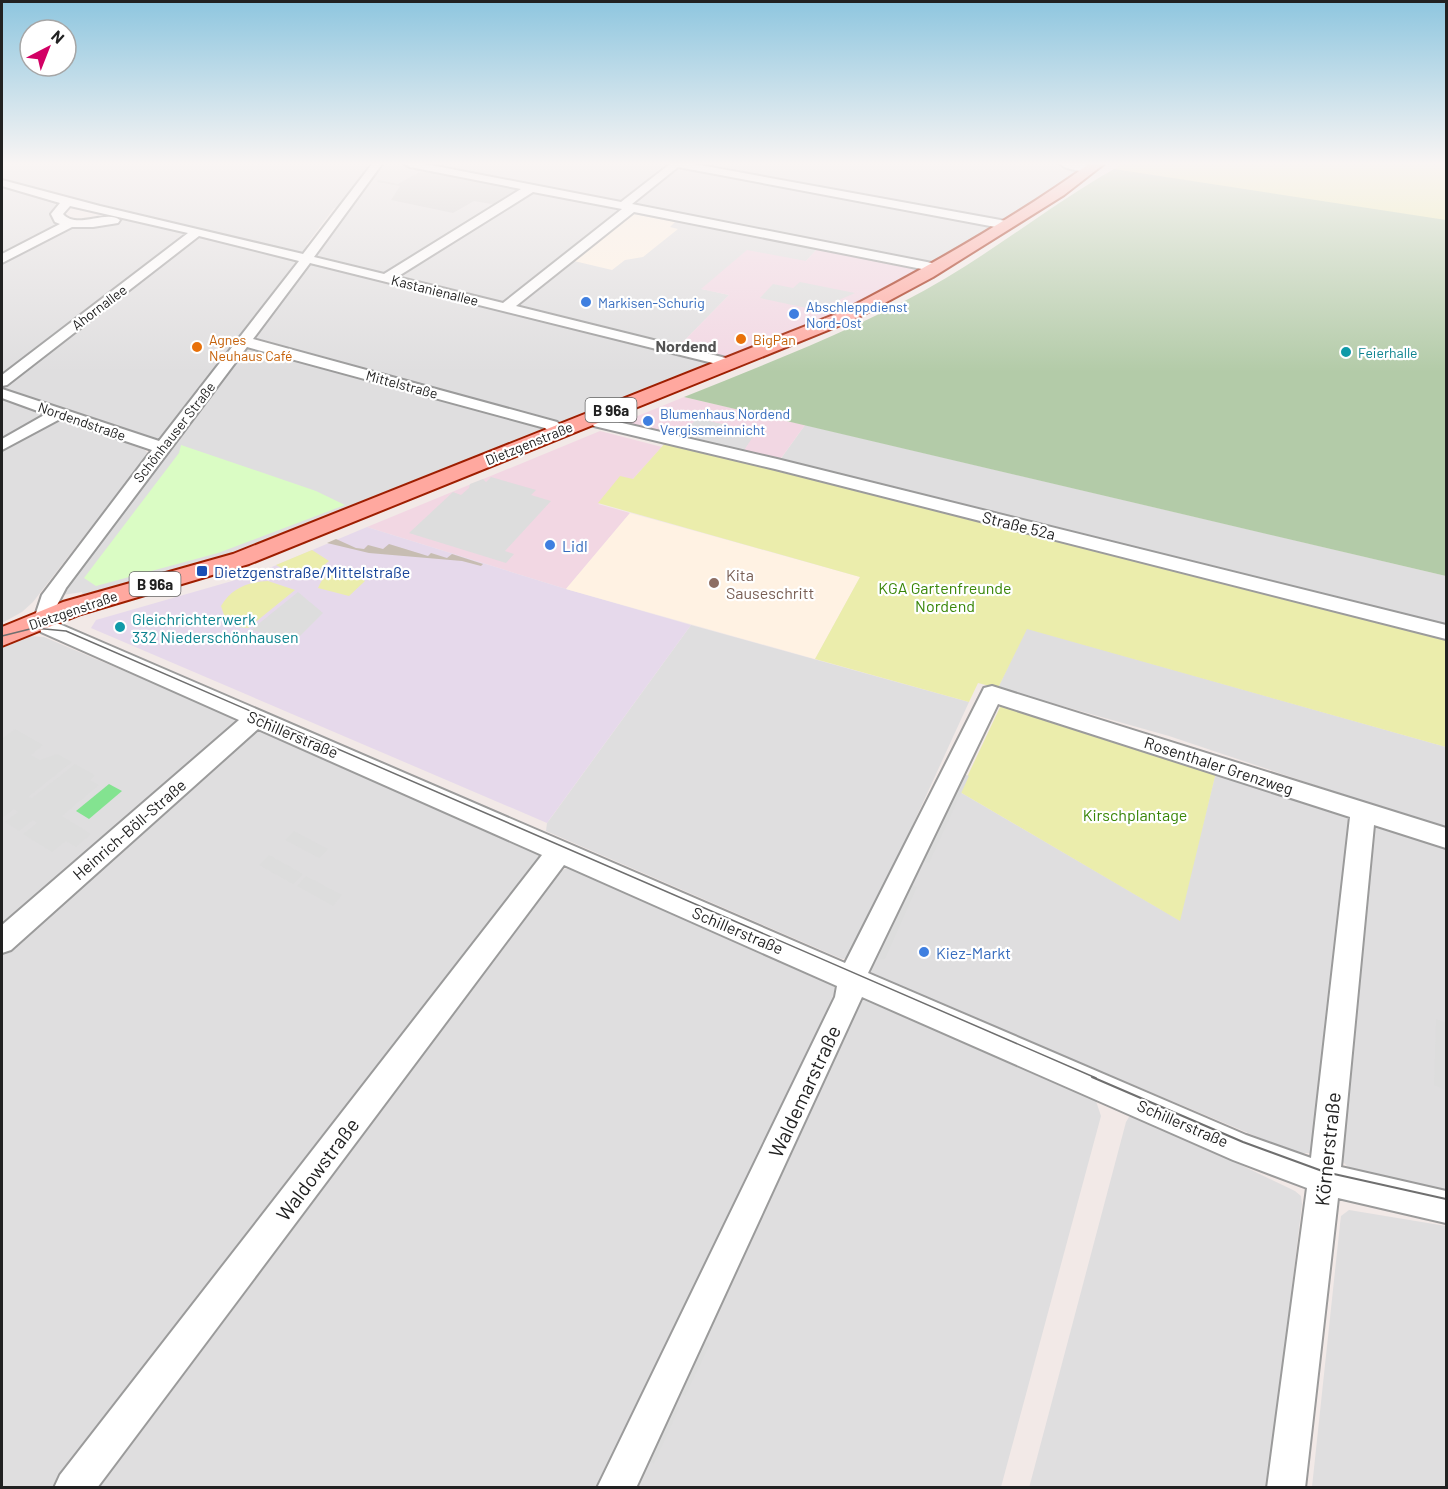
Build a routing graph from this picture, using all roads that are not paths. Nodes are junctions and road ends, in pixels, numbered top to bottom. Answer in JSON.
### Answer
{"nodes":[{"id":1,"x":50,"y":233,"type":"edge"},
{"id":2,"x":195,"y":233,"type":"edge"},
{"id":3,"x":203,"y":233,"type":"edge"},
{"id":4,"x":326,"y":233,"type":"edge"},
{"id":5,"x":458,"y":233,"type":"edge"},
{"id":6,"x":595,"y":233,"type":"edge"},
{"id":7,"x":762,"y":233,"type":"edge"},
{"id":8,"x":992,"y":233,"type":"edge"},
{"id":9,"x":2,"y":259,"type":"edge"},
{"id":10,"x":307,"y":259,"type":"junction"},
{"id":11,"x":937,"y":268,"type":"junction"},
{"id":12,"x":386,"y":278,"type":"junction"},
{"id":13,"x":506,"y":308,"type":"junction"},
{"id":14,"x":243,"y":343,"type":"junction"},
{"id":15,"x":729,"y":363,"type":"junction"},
{"id":16,"x":2,"y":382,"type":"edge"},
{"id":17,"x":2,"y":393,"type":"edge"},
{"id":18,"x":59,"y":413,"type":"junction"},
{"id":19,"x":593,"y":418,"type":"junction"},
{"id":20,"x":559,"y":431,"type":"junction"},
{"id":21,"x":2,"y":445,"type":"edge"},
{"id":22,"x":163,"y":446,"type":"junction"},
{"id":23,"x":44,"y":618,"type":"junction"},
{"id":24,"x":1446,"y":632,"type":"edge"},
{"id":25,"x":2,"y":637,"type":"edge"},
{"id":26,"x":992,"y":694,"type":"joint"},
{"id":27,"x":256,"y":718,"type":"junction"},
{"id":28,"x":1363,"y":811,"type":"junction"},
{"id":29,"x":1446,"y":838,"type":"edge"},
{"id":30,"x":560,"y":851,"type":"junction"},
{"id":31,"x":2,"y":941,"type":"edge"},
{"id":32,"x":852,"y":979,"type":"junction"},
{"id":33,"x":1324,"y":1179,"type":"junction"},
{"id":34,"x":1446,"y":1206,"type":"edge"},
{"id":35,"x":74,"y":1488,"type":"edge"},
{"id":36,"x":616,"y":1488,"type":"edge"},
{"id":37,"x":1286,"y":1488,"type":"edge"}],
"edges":[{"from":1,"to":9,"type":"street"},
{"from":2,"to":16,"type":"street","name":"Ahornallee"},
{"from":3,"to":10,"type":"street","name":"Kastanienallee"},
{"from":4,"to":10,"type":"street","name":"Schönhauser Straße"},
{"from":5,"to":12,"type":"street"},
{"from":6,"to":13,"type":"street"},
{"from":7,"to":11,"type":"street"},
{"from":8,"to":11,"type":"main road","name":"Dietzgenstraße","number":"B 96a"},
{"from":10,"to":12,"type":"street","name":"Kastanienallee"},
{"from":10,"to":14,"type":"street","name":"Schönhauser Straße"},
{"from":11,"to":15,"type":"main road","name":"Dietzgenstraße","number":"B 96a"},
{"from":12,"to":13,"type":"street","name":"Kastanienallee"},
{"from":13,"to":15,"type":"street","name":"Kastanienallee"},
{"from":14,"to":20,"type":"street","name":"Mittelstraße"},
{"from":14,"to":22,"type":"street","name":"Schönhauser Straße"},
{"from":15,"to":19,"type":"main road","name":"Dietzgenstraße","number":"B 96a"},
{"from":17,"to":18,"type":"street","name":"Nordendstraße"},
{"from":18,"to":21,"type":"street"},
{"from":18,"to":22,"type":"street","name":"Nordendstraße"},
{"from":19,"to":20,"type":"main road","name":"Dietzgenstraße","number":"B 96a"},
{"from":19,"to":24,"type":"street","name":"Straße 52a"},
{"from":20,"to":23,"type":"main road","name":"Dietzgenstraße","number":"B 96a"},
{"from":22,"to":23,"type":"street","name":"Schönhauser Straße"},
{"from":23,"to":25,"type":"main road","name":"Dietzgenstraße","number":"B 96a"},
{"from":23,"to":27,"type":"street","name":"Schillerstraße"},
{"from":26,"to":28,"type":"street","name":"Rosenthaler Grenzweg"},
{"from":26,"to":32,"type":"street","name":"Waldemarstraße"},
{"from":27,"to":30,"type":"street","name":"Schillerstraße"},
{"from":27,"to":31,"type":"street","name":"Heinrich-Böll-Straße"},
{"from":28,"to":29,"type":"street","name":"Rosenthaler Grenzweg"},
{"from":28,"to":33,"type":"street","name":"Körnerstraße"},
{"from":30,"to":32,"type":"street","name":"Schillerstraße"},
{"from":30,"to":35,"type":"street","name":"Waldowstraße"},
{"from":32,"to":33,"type":"street","name":"Schillerstraße"},
{"from":32,"to":36,"type":"street","name":"Waldemarstraße"},
{"from":33,"to":34,"type":"street","name":"Schillerstraße"},
{"from":33,"to":37,"type":"street","name":"Körnerstraße"}]}
